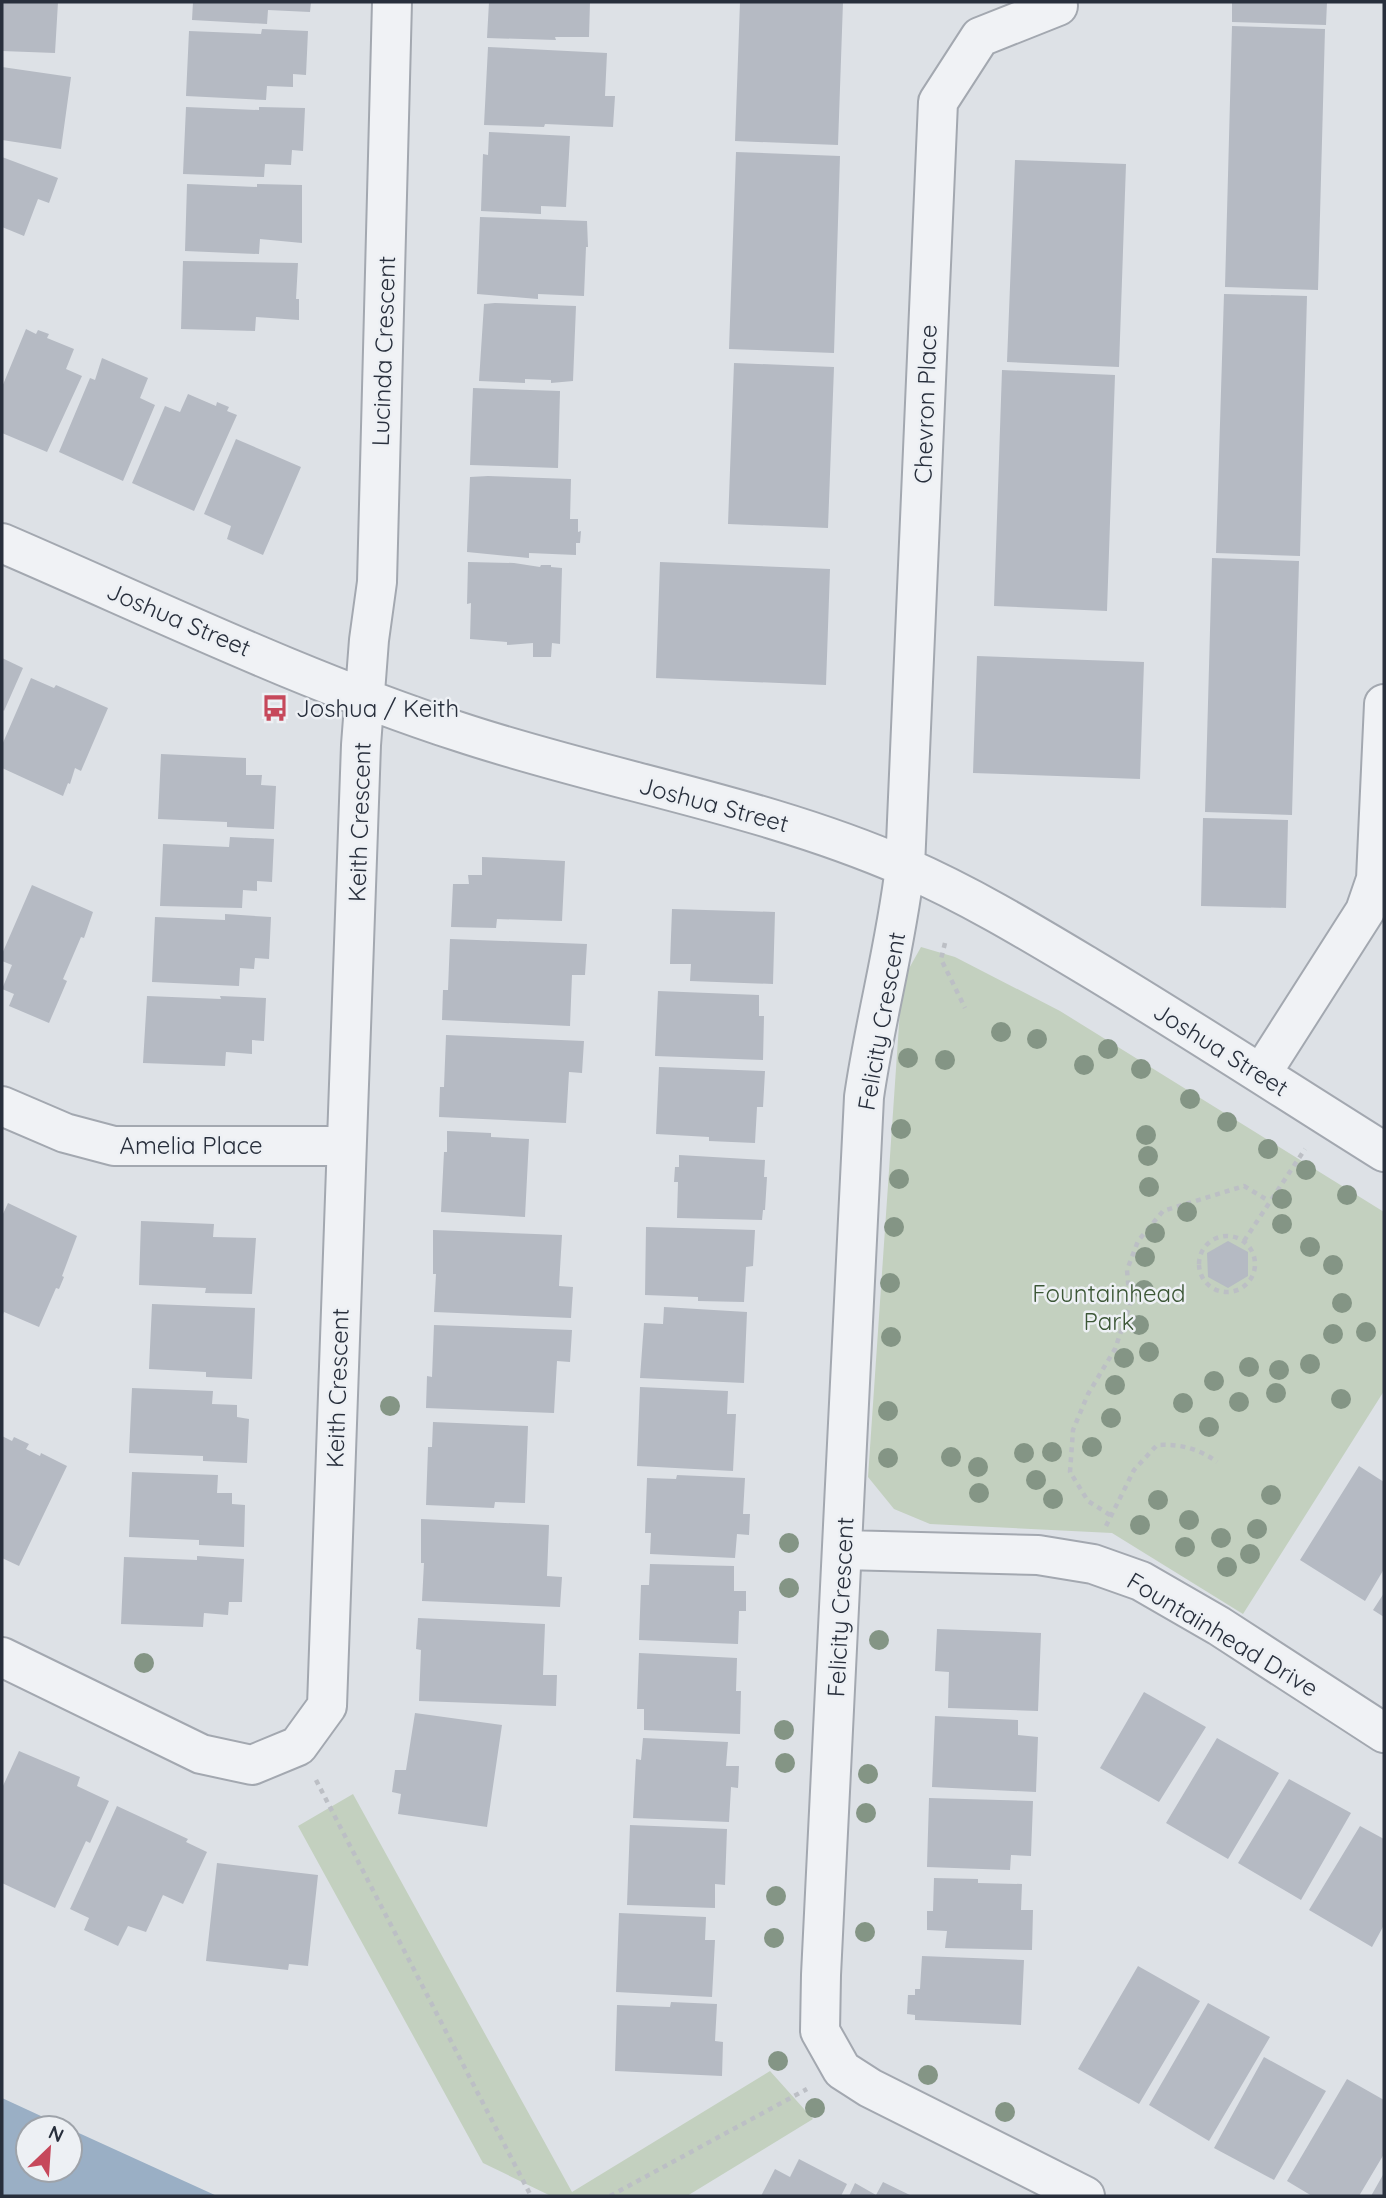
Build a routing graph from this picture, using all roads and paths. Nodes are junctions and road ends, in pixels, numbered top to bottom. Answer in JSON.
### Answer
{"nodes":[{"id":1,"x":392,"y":2,"type":"edge"},
{"id":2,"x":1058,"y":6,"type":"dead end"},
{"id":3,"x":2,"y":543,"type":"edge"},
{"id":4,"x":365,"y":699,"type":"junction"},
{"id":5,"x":1384,"y":704,"type":"edge"},
{"id":6,"x":905,"y":867,"type":"junction"},
{"id":7,"x":945,"y":943,"type":"dead end"},
{"id":8,"x":965,"y":1008,"type":"dead end"},
{"id":9,"x":1261,"y":1074,"type":"junction"},
{"id":10,"x":2,"y":1106,"type":"edge"},
{"id":11,"x":1325,"y":1114,"type":"junction"},
{"id":12,"x":346,"y":1146,"type":"junction"},
{"id":13,"x":1384,"y":1152,"type":"edge"},
{"id":14,"x":1269,"y":1201,"type":"junction"},
{"id":15,"x":1244,"y":1241,"type":"junction"},
{"id":16,"x":1217,"y":1462,"type":"dead end"},
{"id":17,"x":1110,"y":1515,"type":"junction"},
{"id":18,"x":843,"y":1550,"type":"junction"},
{"id":19,"x":1093,"y":1564,"type":"junction"},
{"id":20,"x":2,"y":1657,"type":"edge"},
{"id":21,"x":1384,"y":1732,"type":"edge"},
{"id":22,"x":298,"y":1746,"type":"junction"},
{"id":23,"x":842,"y":2070,"type":"junction"},
{"id":24,"x":531,"y":2196,"type":"edge"},
{"id":25,"x":610,"y":2196,"type":"edge"},
{"id":26,"x":1085,"y":2196,"type":"edge"}],
"edges":[{"from":1,"to":4,"type":"street","name":"Lucinda Crescent"},
{"from":2,"to":6,"type":"street","name":"Chevron Place"},
{"from":3,"to":4,"type":"street","name":"Joshua Street"},
{"from":4,"to":6,"type":"street","name":"Joshua Street"},
{"from":4,"to":12,"type":"street","name":"Keith Crescent"},
{"from":5,"to":9,"type":"street"},
{"from":6,"to":9,"type":"street","name":"Joshua Street"},
{"from":6,"to":18,"type":"street","name":"Felicity Crescent"},
{"from":7,"to":8,"type":"path"},
{"from":9,"to":11,"type":"street","name":"Joshua Street"},
{"from":10,"to":12,"type":"street","name":"Amelia Place"},
{"from":11,"to":13,"type":"street","name":"Joshua Street"},
{"from":11,"to":14,"type":"path"},
{"from":12,"to":22,"type":"street","name":"Keith Crescent"},
{"from":14,"to":15,"type":"path"},
{"from":14,"to":17,"type":"path"},
{"from":15,"to":15,"type":"path"},
{"from":16,"to":17,"type":"path"},
{"from":17,"to":19,"type":"path"},
{"from":18,"to":19,"type":"street","name":"Fountainhead Drive"},
{"from":18,"to":23,"type":"street","name":"Felicity Crescent"},
{"from":19,"to":21,"type":"street","name":"Fountainhead Drive"},
{"from":20,"to":22,"type":"street"},
{"from":22,"to":24,"type":"path"},
{"from":23,"to":25,"type":"path"},
{"from":23,"to":26,"type":"street","name":"Felicity Crescent"}]}
